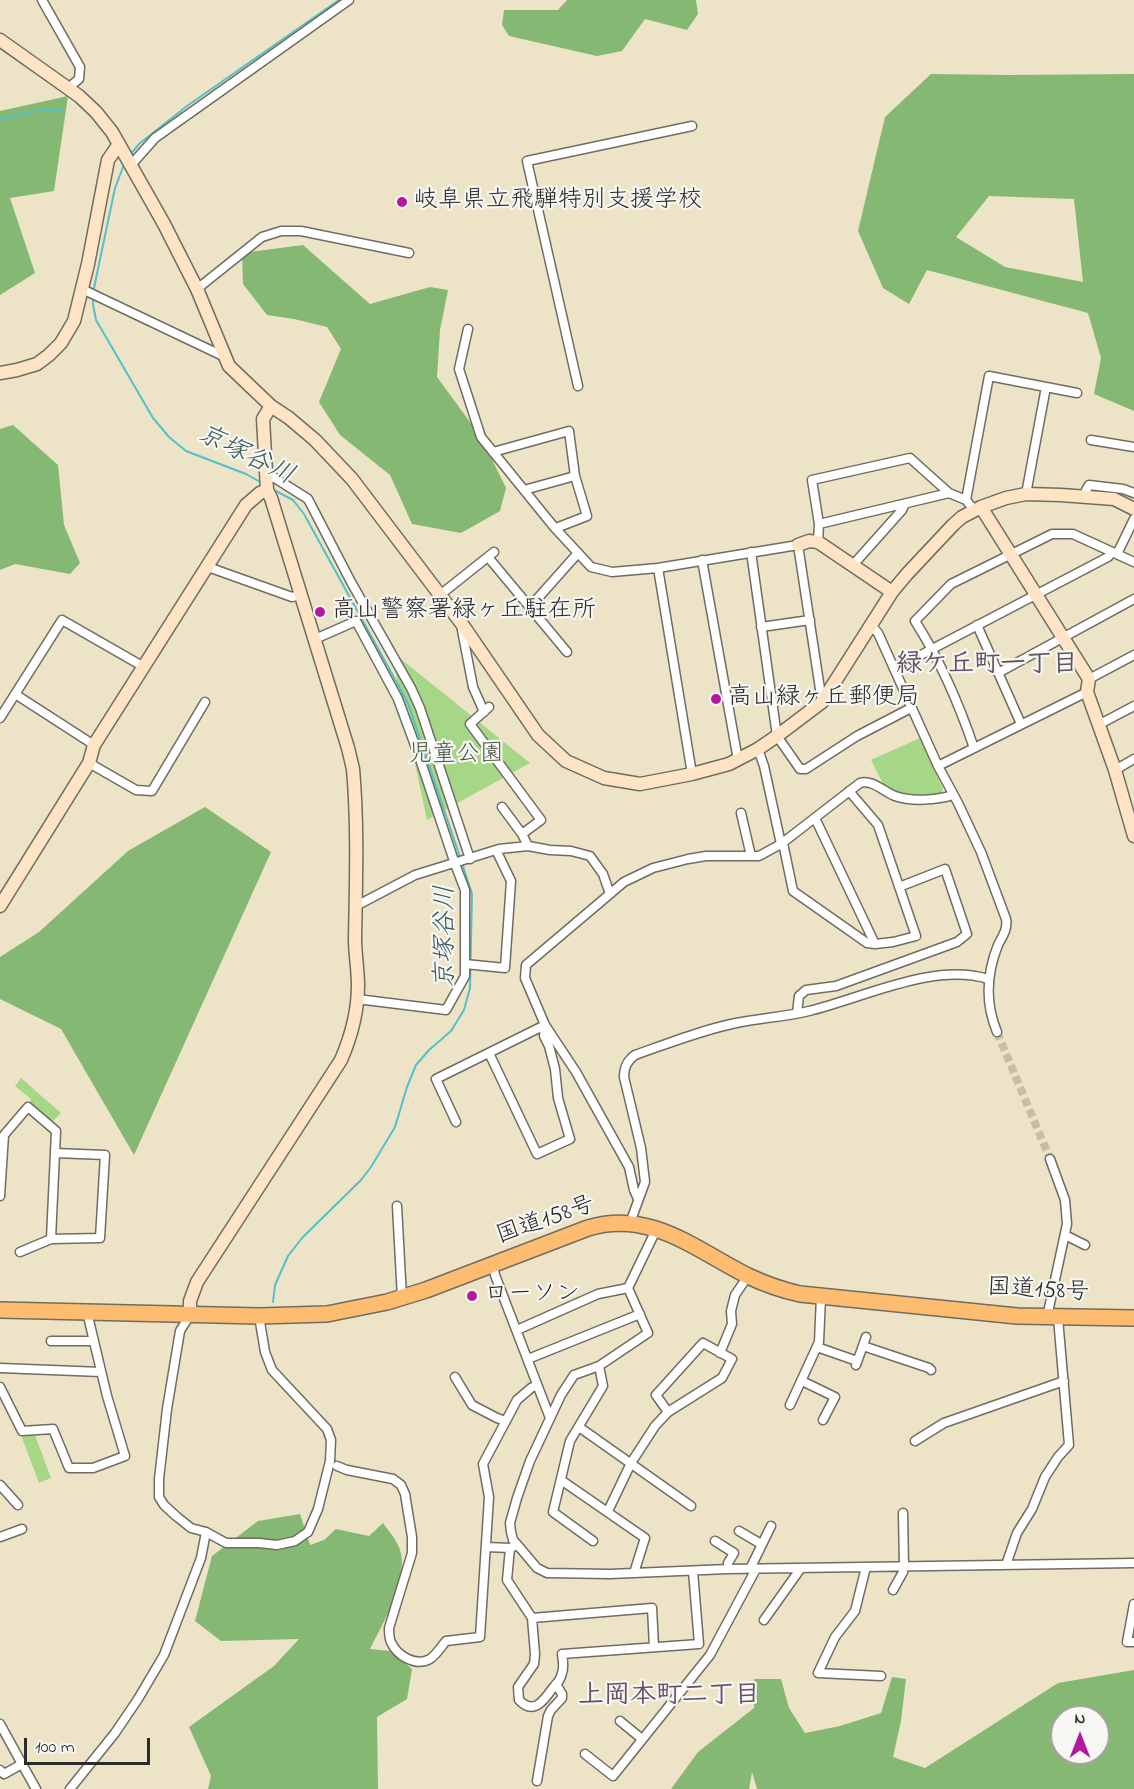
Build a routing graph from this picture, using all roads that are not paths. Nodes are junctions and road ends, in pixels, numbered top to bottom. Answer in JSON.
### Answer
{"nodes":[{"id":1,"x":42,"y":0,"type":"edge"},
{"id":2,"x":349,"y":0,"type":"edge"},
{"id":3,"x":0,"y":40,"type":"edge"},
{"id":4,"x":68,"y":88,"type":"junction"},
{"id":5,"x":692,"y":126,"type":"dead end"},
{"id":6,"x":125,"y":155,"type":"junction"},
{"id":7,"x":410,"y":253,"type":"dead end"},
{"id":8,"x":82,"y":289,"type":"junction"},
{"id":9,"x":197,"y":289,"type":"junction"},
{"id":10,"x":468,"y":329,"type":"dead end"},
{"id":11,"x":225,"y":357,"type":"junction"},
{"id":12,"x":0,"y":373,"type":"edge"},
{"id":13,"x":578,"y":386,"type":"dead end"},
{"id":14,"x":1046,"y":387,"type":"junction"},
{"id":15,"x":1077,"y":393,"type":"dead end"},
{"id":16,"x":271,"y":406,"type":"junction"},
{"id":17,"x":1091,"y":440,"type":"dead end"},
{"id":18,"x":1134,"y":447,"type":"edge"},
{"id":19,"x":493,"y":452,"type":"junction"},
{"id":20,"x":575,"y":476,"type":"junction"},
{"id":21,"x":266,"y":486,"type":"junction"},
{"id":22,"x":524,"y":490,"type":"junction"},
{"id":23,"x":949,"y":493,"type":"junction"},
{"id":24,"x":1134,"y":493,"type":"edge"},
{"id":25,"x":1026,"y":494,"type":"junction"},
{"id":26,"x":1083,"y":496,"type":"junction"},
{"id":27,"x":966,"y":500,"type":"junction"},
{"id":28,"x":905,"y":504,"type":"junction"},
{"id":29,"x":1134,"y":508,"type":"edge"},
{"id":30,"x":978,"y":509,"type":"junction"},
{"id":31,"x":1134,"y":519,"type":"edge"},
{"id":32,"x":819,"y":524,"type":"junction"},
{"id":33,"x":556,"y":528,"type":"junction"},
{"id":34,"x":818,"y":542,"type":"junction"},
{"id":35,"x":798,"y":545,"type":"junction"},
{"id":36,"x":750,"y":552,"type":"junction"},
{"id":37,"x":578,"y":553,"type":"junction"},
{"id":38,"x":1115,"y":553,"type":"junction"},
{"id":39,"x":1011,"y":554,"type":"junction"},
{"id":40,"x":702,"y":560,"type":"junction"},
{"id":41,"x":1134,"y":562,"type":"edge"},
{"id":42,"x":853,"y":565,"type":"junction"},
{"id":43,"x":208,"y":567,"type":"junction"},
{"id":44,"x":658,"y":568,"type":"junction"},
{"id":45,"x":892,"y":592,"type":"junction"},
{"id":46,"x":1036,"y":594,"type":"junction"},
{"id":47,"x":301,"y":595,"type":"junction"},
{"id":48,"x":440,"y":595,"type":"junction"},
{"id":49,"x":1134,"y":598,"type":"edge"},
{"id":50,"x":530,"y":607,"type":"junction"},
{"id":51,"x":810,"y":620,"type":"junction"},
{"id":52,"x":460,"y":621,"type":"junction"},
{"id":53,"x":870,"y":625,"type":"junction"},
{"id":54,"x":977,"y":625,"type":"junction"},
{"id":55,"x":760,"y":627,"type":"junction"},
{"id":56,"x":1063,"y":637,"type":"junction"},
{"id":57,"x":315,"y":639,"type":"junction"},
{"id":58,"x":932,"y":649,"type":"junction"},
{"id":59,"x":567,"y":652,"type":"dead end"},
{"id":60,"x":1134,"y":656,"type":"edge"},
{"id":61,"x":144,"y":667,"type":"junction"},
{"id":62,"x":894,"y":669,"type":"junction"},
{"id":63,"x":998,"y":673,"type":"junction"},
{"id":64,"x":1088,"y":685,"type":"junction"},
{"id":65,"x":15,"y":694,"type":"junction"},
{"id":66,"x":205,"y":702,"type":"dead end"},
{"id":67,"x":822,"y":702,"type":"junction"},
{"id":68,"x":1134,"y":706,"type":"edge"},
{"id":69,"x":911,"y":708,"type":"junction"},
{"id":70,"x":0,"y":718,"type":"edge"},
{"id":71,"x":1021,"y":724,"type":"junction"},
{"id":72,"x":1100,"y":724,"type":"junction"},
{"id":73,"x":777,"y":736,"type":"junction"},
{"id":74,"x":94,"y":745,"type":"junction"},
{"id":75,"x":974,"y":748,"type":"junction"},
{"id":76,"x":758,"y":750,"type":"junction"},
{"id":77,"x":1134,"y":759,"type":"edge"},
{"id":78,"x":738,"y":760,"type":"junction"},
{"id":79,"x":89,"y":763,"type":"junction"},
{"id":80,"x":938,"y":766,"type":"junction"},
{"id":81,"x":1115,"y":770,"type":"junction"},
{"id":82,"x":692,"y":774,"type":"junction"},
{"id":83,"x":849,"y":790,"type":"junction"},
{"id":84,"x":953,"y":795,"type":"junction"},
{"id":85,"x":502,"y":807,"type":"dead end"},
{"id":86,"x":741,"y":813,"type":"dead end"},
{"id":87,"x":1132,"y":814,"type":"edge"},
{"id":88,"x":815,"y":818,"type":"junction"},
{"id":89,"x":522,"y":834,"type":"junction"},
{"id":90,"x":1134,"y":836,"type":"edge"},
{"id":91,"x":782,"y":843,"type":"junction"},
{"id":92,"x":528,"y":846,"type":"junction"},
{"id":93,"x":496,"y":850,"type":"junction"},
{"id":94,"x":751,"y":856,"type":"junction"},
{"id":95,"x":463,"y":861,"type":"junction"},
{"id":96,"x":899,"y":887,"type":"junction"},
{"id":97,"x":610,"y":894,"type":"junction"},
{"id":98,"x":0,"y":906,"type":"edge"},
{"id":99,"x":356,"y":906,"type":"junction"},
{"id":100,"x":875,"y":944,"type":"junction"},
{"id":101,"x":465,"y":964,"type":"junction"},
{"id":102,"x":988,"y":980,"type":"junction"},
{"id":103,"x":357,"y":999,"type":"junction"},
{"id":104,"x":796,"y":1013,"type":"junction"},
{"id":105,"x":545,"y":1025,"type":"junction"},
{"id":106,"x":997,"y":1032,"type":"tunnel mouth"},
{"id":107,"x":489,"y":1053,"type":"junction"},
{"id":108,"x":456,"y":1122,"type":"dead end"},
{"id":109,"x":55,"y":1153,"type":"junction"},
{"id":110,"x":1050,"y":1159,"type":"tunnel mouth"},
{"id":111,"x":0,"y":1196,"type":"edge"},
{"id":112,"x":638,"y":1199,"type":"junction"},
{"id":113,"x":397,"y":1206,"type":"dead end"},
{"id":114,"x":630,"y":1223,"type":"junction"},
{"id":115,"x":657,"y":1228,"type":"junction"},
{"id":116,"x":1065,"y":1235,"type":"junction"},
{"id":117,"x":51,"y":1239,"type":"junction"},
{"id":118,"x":1085,"y":1245,"type":"dead end"},
{"id":119,"x":20,"y":1252,"type":"dead end"},
{"id":120,"x":493,"y":1265,"type":"junction"},
{"id":121,"x":748,"y":1276,"type":"junction"},
{"id":122,"x":628,"y":1288,"type":"junction"},
{"id":123,"x":821,"y":1297,"type":"junction"},
{"id":124,"x":402,"y":1298,"type":"junction"},
{"id":125,"x":0,"y":1310,"type":"edge"},
{"id":126,"x":87,"y":1312,"type":"junction"},
{"id":127,"x":640,"y":1314,"type":"junction"},
{"id":128,"x":190,"y":1315,"type":"junction"},
{"id":129,"x":259,"y":1316,"type":"junction"},
{"id":130,"x":1052,"y":1318,"type":"junction"},
{"id":131,"x":1134,"y":1318,"type":"edge"},
{"id":132,"x":517,"y":1330,"type":"junction"},
{"id":133,"x":51,"y":1341,"type":"dead end"},
{"id":134,"x":94,"y":1341,"type":"junction"},
{"id":135,"x":817,"y":1347,"type":"junction"},
{"id":136,"x":720,"y":1353,"type":"junction"},
{"id":137,"x":528,"y":1359,"type":"junction"},
{"id":138,"x":599,"y":1366,"type":"junction"},
{"id":139,"x":0,"y":1368,"type":"edge"},
{"id":140,"x":931,"y":1370,"type":"dead end"},
{"id":141,"x":101,"y":1372,"type":"junction"},
{"id":142,"x":455,"y":1377,"type":"dead end"},
{"id":143,"x":802,"y":1381,"type":"junction"},
{"id":144,"x":1064,"y":1381,"type":"junction"},
{"id":145,"x":537,"y":1385,"type":"junction"},
{"id":146,"x":0,"y":1387,"type":"edge"},
{"id":147,"x":790,"y":1405,"type":"dead end"},
{"id":148,"x":668,"y":1412,"type":"junction"},
{"id":149,"x":550,"y":1418,"type":"junction"},
{"id":150,"x":506,"y":1420,"type":"junction"},
{"id":151,"x":823,"y":1420,"type":"dead end"},
{"id":152,"x":579,"y":1427,"type":"junction"},
{"id":153,"x":915,"y":1441,"type":"dead end"},
{"id":154,"x":630,"y":1463,"type":"junction"},
{"id":155,"x":336,"y":1466,"type":"dead end"},
{"id":156,"x":561,"y":1480,"type":"junction"},
{"id":157,"x":0,"y":1485,"type":"edge"},
{"id":158,"x":18,"y":1505,"type":"dead end"},
{"id":159,"x":691,"y":1506,"type":"dead end"},
{"id":160,"x":608,"y":1511,"type":"junction"},
{"id":161,"x":903,"y":1513,"type":"dead end"},
{"id":162,"x":771,"y":1526,"type":"dead end"},
{"id":163,"x":22,"y":1529,"type":"dead end"},
{"id":164,"x":739,"y":1531,"type":"dead end"},
{"id":165,"x":206,"y":1532,"type":"junction"},
{"id":166,"x":0,"y":1537,"type":"edge"},
{"id":167,"x":592,"y":1541,"type":"dead end"},
{"id":168,"x":715,"y":1541,"type":"dead end"},
{"id":169,"x":761,"y":1544,"type":"junction"},
{"id":170,"x":486,"y":1547,"type":"junction"},
{"id":171,"x":514,"y":1547,"type":"junction"},
{"id":172,"x":1134,"y":1563,"type":"edge"},
{"id":173,"x":1006,"y":1565,"type":"junction"},
{"id":174,"x":904,"y":1566,"type":"junction"},
{"id":175,"x":866,"y":1567,"type":"junction"},
{"id":176,"x":801,"y":1568,"type":"junction"},
{"id":177,"x":728,"y":1569,"type":"junction"},
{"id":178,"x":753,"y":1569,"type":"junction"},
{"id":179,"x":693,"y":1571,"type":"junction"},
{"id":180,"x":634,"y":1573,"type":"junction"},
{"id":181,"x":893,"y":1590,"type":"dead end"},
{"id":182,"x":1134,"y":1605,"type":"edge"},
{"id":183,"x":532,"y":1617,"type":"junction"},
{"id":184,"x":764,"y":1620,"type":"dead end"},
{"id":185,"x":1134,"y":1642,"type":"edge"},
{"id":186,"x":654,"y":1647,"type":"junction"},
{"id":187,"x":881,"y":1676,"type":"dead end"},
{"id":188,"x":556,"y":1684,"type":"junction"},
{"id":189,"x":620,"y":1721,"type":"dead end"},
{"id":190,"x":0,"y":1724,"type":"edge"},
{"id":191,"x":642,"y":1739,"type":"junction"},
{"id":192,"x":585,"y":1754,"type":"dead end"},
{"id":193,"x":22,"y":1764,"type":"junction"},
{"id":194,"x":0,"y":1770,"type":"edge"},
{"id":195,"x":537,"y":1781,"type":"dead end"},
{"id":196,"x":36,"y":1789,"type":"edge"},
{"id":197,"x":70,"y":1789,"type":"edge"}],
"edges":[{"from":1,"to":4,"type":"street"},
{"from":2,"to":6,"type":"street"},
{"from":3,"to":4,"type":"street"},
{"from":4,"to":6,"type":"street"},
{"from":5,"to":13,"type":"street"},
{"from":6,"to":8,"type":"street"},
{"from":6,"to":9,"type":"street"},
{"from":7,"to":9,"type":"street"},
{"from":8,"to":11,"type":"street"},
{"from":8,"to":12,"type":"street"},
{"from":9,"to":11,"type":"street"},
{"from":10,"to":19,"type":"street"},
{"from":11,"to":16,"type":"street"},
{"from":14,"to":15,"type":"street"},
{"from":14,"to":25,"type":"street"},
{"from":14,"to":27,"type":"street"},
{"from":16,"to":21,"type":"street"},
{"from":16,"to":48,"type":"street"},
{"from":17,"to":18,"type":"street"},
{"from":19,"to":20,"type":"street"},
{"from":19,"to":22,"type":"street"},
{"from":20,"to":22,"type":"street"},
{"from":20,"to":33,"type":"street"},
{"from":21,"to":43,"type":"street"},
{"from":21,"to":47,"type":"street"},
{"from":21,"to":95,"type":"street"},
{"from":22,"to":33,"type":"street"},
{"from":23,"to":27,"type":"street"},
{"from":23,"to":28,"type":"street"},
{"from":23,"to":32,"type":"street"},
{"from":24,"to":26,"type":"street"},
{"from":25,"to":26,"type":"street"},
{"from":25,"to":30,"type":"street"},
{"from":26,"to":29,"type":"street"},
{"from":27,"to":30,"type":"street"},
{"from":28,"to":32,"type":"street"},
{"from":28,"to":42,"type":"street"},
{"from":30,"to":39,"type":"street"},
{"from":30,"to":45,"type":"street"},
{"from":31,"to":38,"type":"street"},
{"from":32,"to":34,"type":"street"},
{"from":33,"to":37,"type":"street"},
{"from":34,"to":35,"type":"street"},
{"from":34,"to":42,"type":"street"},
{"from":35,"to":36,"type":"street"},
{"from":35,"to":51,"type":"street"},
{"from":36,"to":40,"type":"street"},
{"from":36,"to":55,"type":"street"},
{"from":37,"to":44,"type":"street"},
{"from":37,"to":50,"type":"street"},
{"from":38,"to":39,"type":"street"},
{"from":38,"to":41,"type":"street"},
{"from":38,"to":46,"type":"street"},
{"from":39,"to":46,"type":"street"},
{"from":39,"to":58,"type":"street"},
{"from":40,"to":44,"type":"street"},
{"from":40,"to":78,"type":"street"},
{"from":42,"to":45,"type":"street"},
{"from":43,"to":47,"type":"street"},
{"from":43,"to":61,"type":"street"},
{"from":44,"to":82,"type":"street"},
{"from":45,"to":53,"type":"street"},
{"from":46,"to":54,"type":"street"},
{"from":46,"to":56,"type":"street"},
{"from":47,"to":57,"type":"street"},
{"from":48,"to":50,"type":"street"},
{"from":48,"to":52,"type":"street"},
{"from":49,"to":56,"type":"street"},
{"from":50,"to":59,"type":"street"},
{"from":51,"to":55,"type":"street"},
{"from":51,"to":67,"type":"street"},
{"from":52,"to":82,"type":"street"},
{"from":52,"to":89,"type":"street"},
{"from":53,"to":62,"type":"street"},
{"from":53,"to":67,"type":"street"},
{"from":54,"to":58,"type":"street"},
{"from":54,"to":63,"type":"street"},
{"from":55,"to":73,"type":"street"},
{"from":56,"to":63,"type":"street"},
{"from":56,"to":64,"type":"street"},
{"from":57,"to":95,"type":"street"},
{"from":57,"to":99,"type":"street"},
{"from":58,"to":62,"type":"street"},
{"from":58,"to":75,"type":"street"},
{"from":60,"to":64,"type":"street"},
{"from":61,"to":65,"type":"street"},
{"from":61,"to":74,"type":"street"},
{"from":62,"to":69,"type":"street"},
{"from":63,"to":71,"type":"street"},
{"from":64,"to":71,"type":"street"},
{"from":64,"to":72,"type":"street"},
{"from":65,"to":70,"type":"street"},
{"from":65,"to":74,"type":"street"},
{"from":66,"to":79,"type":"street"},
{"from":67,"to":73,"type":"street"},
{"from":68,"to":72,"type":"street"},
{"from":69,"to":73,"type":"street"},
{"from":69,"to":80,"type":"street"},
{"from":71,"to":75,"type":"street"},
{"from":72,"to":81,"type":"street"},
{"from":73,"to":76,"type":"street"},
{"from":74,"to":79,"type":"street"},
{"from":75,"to":80,"type":"street"},
{"from":76,"to":78,"type":"street"},
{"from":76,"to":91,"type":"street"},
{"from":77,"to":81,"type":"street"},
{"from":78,"to":82,"type":"street"},
{"from":79,"to":98,"type":"street"},
{"from":80,"to":84,"type":"street"},
{"from":81,"to":87,"type":"street"},
{"from":83,"to":84,"type":"street"},
{"from":83,"to":88,"type":"street"},
{"from":83,"to":96,"type":"street"},
{"from":84,"to":102,"type":"street"},
{"from":85,"to":89,"type":"street"},
{"from":86,"to":94,"type":"street"},
{"from":87,"to":90,"type":"street"},
{"from":88,"to":91,"type":"street"},
{"from":88,"to":100,"type":"street"},
{"from":89,"to":92,"type":"street"},
{"from":91,"to":94,"type":"street"},
{"from":91,"to":100,"type":"street"},
{"from":92,"to":93,"type":"street"},
{"from":92,"to":97,"type":"street"},
{"from":93,"to":95,"type":"street"},
{"from":93,"to":101,"type":"street"},
{"from":94,"to":97,"type":"street"},
{"from":95,"to":99,"type":"street"},
{"from":95,"to":101,"type":"street"},
{"from":96,"to":100,"type":"street"},
{"from":96,"to":104,"type":"street"},
{"from":97,"to":105,"type":"street"},
{"from":99,"to":103,"type":"street"},
{"from":101,"to":103,"type":"street"},
{"from":102,"to":104,"type":"street"},
{"from":102,"to":106,"type":"street"},
{"from":103,"to":128,"type":"street"},
{"from":104,"to":112,"type":"street"},
{"from":105,"to":107,"type":"street"},
{"from":105,"to":107,"type":"street"},
{"from":105,"to":112,"type":"street"},
{"from":107,"to":108,"type":"street"},
{"from":109,"to":111,"type":"street"},
{"from":109,"to":117,"type":"street"},
{"from":109,"to":117,"type":"street"},
{"from":110,"to":116,"type":"street"},
{"from":112,"to":114,"type":"street"},
{"from":113,"to":124,"type":"street"},
{"from":114,"to":115,"type":"highway","name":"国道158号"},
{"from":114,"to":120,"type":"highway","name":"国道158号"},
{"from":115,"to":121,"type":"highway","name":"国道158号"},
{"from":115,"to":122,"type":"street"},
{"from":116,"to":118,"type":"street"},
{"from":116,"to":130,"type":"street"},
{"from":117,"to":119,"type":"street"},
{"from":120,"to":124,"type":"highway","name":"国道158号"},
{"from":120,"to":132,"type":"street"},
{"from":121,"to":123,"type":"highway","name":"国道158号"},
{"from":121,"to":136,"type":"street"},
{"from":122,"to":127,"type":"street"},
{"from":122,"to":132,"type":"street"},
{"from":123,"to":130,"type":"highway","name":"国道158号"},
{"from":123,"to":135,"type":"street"},
{"from":124,"to":129,"type":"highway","name":"国道158号"},
{"from":125,"to":126,"type":"highway","name":"国道158号"},
{"from":126,"to":128,"type":"highway","name":"国道158号"},
{"from":126,"to":134,"type":"street"},
{"from":127,"to":137,"type":"street"},
{"from":127,"to":138,"type":"street"},
{"from":128,"to":129,"type":"highway","name":"国道158号"},
{"from":128,"to":165,"type":"street"},
{"from":129,"to":165,"type":"street"},
{"from":130,"to":131,"type":"highway","name":"国道158号"},
{"from":130,"to":144,"type":"street"},
{"from":132,"to":137,"type":"street"},
{"from":133,"to":134,"type":"street"},
{"from":134,"to":141,"type":"street"},
{"from":135,"to":140,"type":"street"},
{"from":135,"to":143,"type":"street"},
{"from":136,"to":148,"type":"street"},
{"from":136,"to":148,"type":"street"},
{"from":137,"to":145,"type":"street"},
{"from":138,"to":149,"type":"street"},
{"from":138,"to":152,"type":"street"},
{"from":139,"to":141,"type":"street"},
{"from":141,"to":146,"type":"street"},
{"from":142,"to":150,"type":"street"},
{"from":143,"to":147,"type":"street"},
{"from":143,"to":151,"type":"street"},
{"from":144,"to":153,"type":"street"},
{"from":144,"to":173,"type":"street"},
{"from":145,"to":149,"type":"street"},
{"from":145,"to":150,"type":"street"},
{"from":148,"to":154,"type":"street"},
{"from":149,"to":171,"type":"street"},
{"from":150,"to":170,"type":"street"},
{"from":152,"to":154,"type":"street"},
{"from":152,"to":156,"type":"street"},
{"from":154,"to":159,"type":"street"},
{"from":154,"to":160,"type":"street"},
{"from":155,"to":170,"type":"street"},
{"from":156,"to":160,"type":"street"},
{"from":156,"to":167,"type":"street"},
{"from":157,"to":158,"type":"street"},
{"from":160,"to":180,"type":"street"},
{"from":161,"to":174,"type":"street"},
{"from":162,"to":169,"type":"street"},
{"from":163,"to":166,"type":"street"},
{"from":164,"to":169,"type":"street"},
{"from":165,"to":197,"type":"street"},
{"from":168,"to":177,"type":"street"},
{"from":169,"to":178,"type":"street"},
{"from":170,"to":171,"type":"street"},
{"from":171,"to":180,"type":"street"},
{"from":171,"to":183,"type":"street"},
{"from":172,"to":173,"type":"street"},
{"from":173,"to":174,"type":"street"},
{"from":174,"to":175,"type":"street"},
{"from":174,"to":181,"type":"street"},
{"from":175,"to":176,"type":"street"},
{"from":175,"to":187,"type":"street"},
{"from":176,"to":178,"type":"street"},
{"from":176,"to":184,"type":"street"},
{"from":177,"to":178,"type":"street"},
{"from":177,"to":179,"type":"street"},
{"from":178,"to":191,"type":"street"},
{"from":179,"to":180,"type":"street"},
{"from":179,"to":186,"type":"street"},
{"from":182,"to":185,"type":"street"},
{"from":183,"to":186,"type":"street"},
{"from":183,"to":188,"type":"street"},
{"from":186,"to":188,"type":"street"},
{"from":188,"to":195,"type":"street"},
{"from":189,"to":191,"type":"street"},
{"from":190,"to":193,"type":"street"},
{"from":191,"to":192,"type":"street"},
{"from":193,"to":194,"type":"street"},
{"from":193,"to":196,"type":"street"}]}
